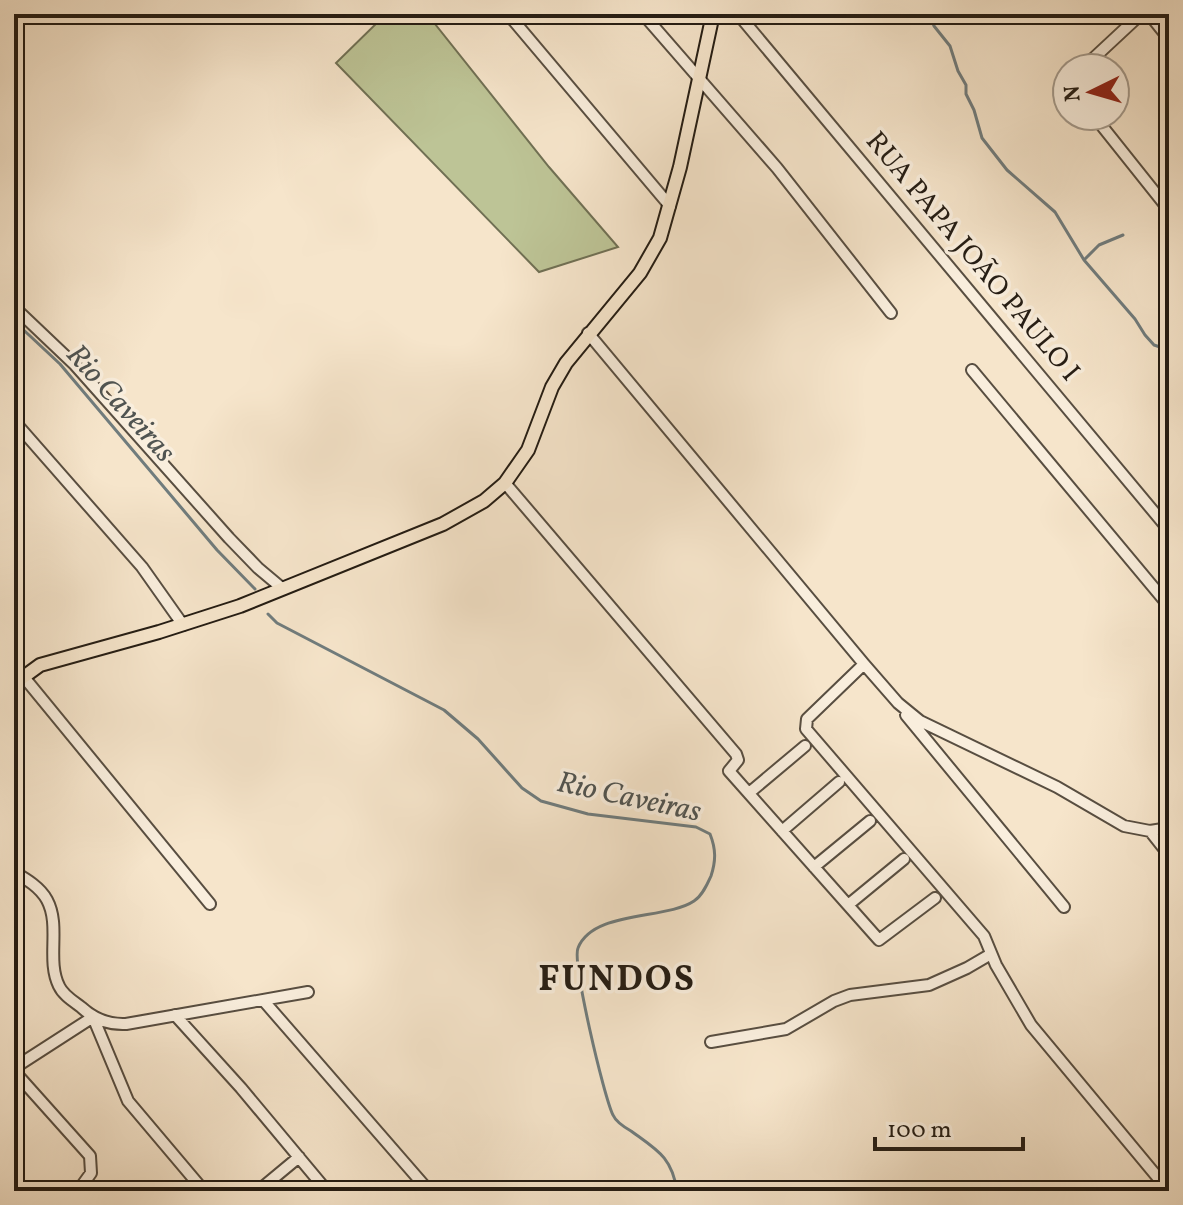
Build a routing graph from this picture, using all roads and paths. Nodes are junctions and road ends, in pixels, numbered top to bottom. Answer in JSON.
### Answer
{"nodes":[{"id":1,"x":508,"y":14,"type":"edge"},
{"id":2,"x":643,"y":14,"type":"edge"},
{"id":3,"x":713,"y":14,"type":"edge"},
{"id":4,"x":738,"y":14,"type":"edge"},
{"id":5,"x":1141,"y":14,"type":"edge"},
{"id":6,"x":1149,"y":14,"type":"edge"},
{"id":7,"x":1169,"y":39,"type":"edge"},
{"id":8,"x":1100,"y":52,"type":"edge"},
{"id":9,"x":699,"y":79,"type":"junction"},
{"id":10,"x":1107,"y":132,"type":"edge"},
{"id":11,"x":670,"y":206,"type":"junction"},
{"id":12,"x":1169,"y":210,"type":"edge"},
{"id":13,"x":14,"y":307,"type":"edge"},
{"id":14,"x":891,"y":313,"type":"dead end"},
{"id":15,"x":588,"y":333,"type":"junction"},
{"id":16,"x":972,"y":370,"type":"dead end"},
{"id":17,"x":14,"y":421,"type":"edge"},
{"id":18,"x":505,"y":483,"type":"junction"},
{"id":19,"x":1169,"y":530,"type":"edge"},
{"id":20,"x":283,"y":589,"type":"junction"},
{"id":21,"x":1169,"y":606,"type":"edge"},
{"id":22,"x":183,"y":625,"type":"junction"},
{"id":23,"x":864,"y":664,"type":"junction"},
{"id":24,"x":14,"y":665,"type":"edge"},
{"id":25,"x":19,"y":680,"type":"edge"},
{"id":26,"x":898,"y":703,"type":"junction"},
{"id":27,"x":805,"y":746,"type":"dead end"},
{"id":28,"x":839,"y":782,"type":"dead end"},
{"id":29,"x":749,"y":793,"type":"junction"},
{"id":30,"x":870,"y":821,"type":"dead end"},
{"id":31,"x":1169,"y":828,"type":"edge"},
{"id":32,"x":782,"y":831,"type":"junction"},
{"id":33,"x":1150,"y":831,"type":"junction"},
{"id":34,"x":1169,"y":855,"type":"edge"},
{"id":35,"x":904,"y":859,"type":"dead end"},
{"id":36,"x":814,"y":867,"type":"junction"},
{"id":37,"x":14,"y":872,"type":"edge"},
{"id":38,"x":935,"y":898,"type":"dead end"},
{"id":39,"x":210,"y":904,"type":"dead end"},
{"id":40,"x":848,"y":905,"type":"junction"},
{"id":41,"x":1064,"y":907,"type":"dead end"},
{"id":42,"x":991,"y":954,"type":"junction"},
{"id":43,"x":308,"y":992,"type":"dead end"},
{"id":44,"x":263,"y":1000,"type":"junction"},
{"id":45,"x":175,"y":1015,"type":"junction"},
{"id":46,"x":93,"y":1017,"type":"junction"},
{"id":47,"x":711,"y":1042,"type":"dead end"},
{"id":48,"x":14,"y":1069,"type":"edge"},
{"id":49,"x":299,"y":1157,"type":"junction"},
{"id":50,"x":78,"y":1191,"type":"edge"},
{"id":51,"x":204,"y":1191,"type":"edge"},
{"id":52,"x":258,"y":1191,"type":"edge"},
{"id":53,"x":327,"y":1191,"type":"edge"},
{"id":54,"x":429,"y":1191,"type":"edge"},
{"id":55,"x":1169,"y":1191,"type":"edge"}],
"edges":[{"from":1,"to":11,"type":"street"},
{"from":2,"to":9,"type":"street"},
{"from":3,"to":9,"type":"main road"},
{"from":4,"to":19,"type":"street","name":"RUA PAPA JOÃO PAULO I"},
{"from":5,"to":8,"type":"street"},
{"from":6,"to":7,"type":"street"},
{"from":9,"to":11,"type":"main road"},
{"from":9,"to":14,"type":"street"},
{"from":10,"to":12,"type":"street"},
{"from":11,"to":15,"type":"main road"},
{"from":13,"to":20,"type":"street"},
{"from":15,"to":18,"type":"main road"},
{"from":15,"to":23,"type":"street"},
{"from":16,"to":21,"type":"street"},
{"from":17,"to":22,"type":"street"},
{"from":18,"to":20,"type":"main road"},
{"from":18,"to":29,"type":"street"},
{"from":20,"to":22,"type":"main road"},
{"from":22,"to":25,"type":"main road"},
{"from":23,"to":26,"type":"street"},
{"from":23,"to":42,"type":"street"},
{"from":24,"to":25,"type":"street"},
{"from":25,"to":39,"type":"street"},
{"from":26,"to":33,"type":"street"},
{"from":26,"to":41,"type":"street"},
{"from":27,"to":29,"type":"street"},
{"from":28,"to":32,"type":"street"},
{"from":29,"to":32,"type":"street"},
{"from":30,"to":36,"type":"street"},
{"from":31,"to":33,"type":"street"},
{"from":32,"to":36,"type":"street"},
{"from":33,"to":34,"type":"street"},
{"from":35,"to":40,"type":"street"},
{"from":36,"to":40,"type":"street"},
{"from":37,"to":46,"type":"street"},
{"from":38,"to":40,"type":"street"},
{"from":42,"to":47,"type":"street"},
{"from":42,"to":55,"type":"street"},
{"from":43,"to":44,"type":"street"},
{"from":44,"to":45,"type":"street"},
{"from":44,"to":54,"type":"street"},
{"from":45,"to":46,"type":"street"},
{"from":45,"to":49,"type":"street"},
{"from":46,"to":48,"type":"street"},
{"from":46,"to":51,"type":"street"},
{"from":48,"to":50,"type":"street"},
{"from":49,"to":52,"type":"street"},
{"from":49,"to":53,"type":"street"}]}
